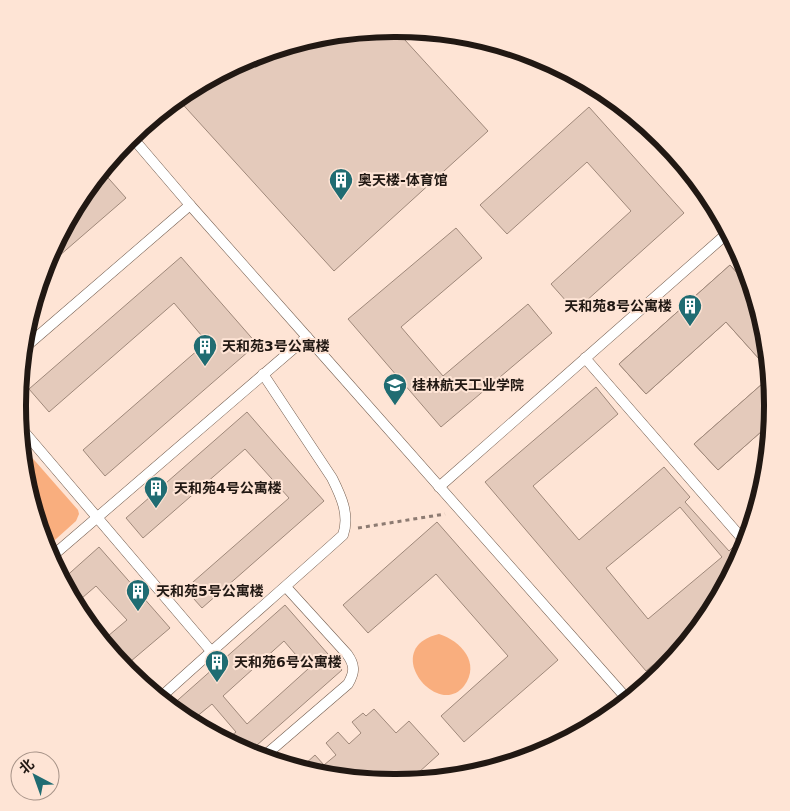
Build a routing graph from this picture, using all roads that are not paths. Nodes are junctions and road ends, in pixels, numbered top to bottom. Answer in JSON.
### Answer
{"nodes":[{"id":1,"x":137,"y":143,"type":"edge"},
{"id":2,"x":190,"y":205,"type":"junction"},
{"id":3,"x":722,"y":238,"type":"dead end"},
{"id":4,"x":306,"y":336,"type":"junction"},
{"id":5,"x":32,"y":342,"type":"edge"},
{"id":6,"x":585,"y":358,"type":"junction"},
{"id":7,"x":263,"y":374,"type":"junction"},
{"id":8,"x":27,"y":436,"type":"edge"},
{"id":9,"x":440,"y":487,"type":"junction"},
{"id":10,"x":98,"y":517,"type":"junction"},
{"id":11,"x":740,"y":536,"type":"edge"},
{"id":12,"x":56,"y":552,"type":"edge"},
{"id":13,"x":286,"y":587,"type":"junction"},
{"id":14,"x":211,"y":651,"type":"junction"},
{"id":15,"x":165,"y":693,"type":"edge"},
{"id":16,"x":623,"y":695,"type":"edge"},
{"id":17,"x":269,"y":752,"type":"edge"}],
"edges":[{"from":1,"to":2,"type":"lane"},
{"from":2,"to":4,"type":"lane"},
{"from":2,"to":5,"type":"lane"},
{"from":3,"to":6,"type":"lane"},
{"from":4,"to":7,"type":"lane"},
{"from":4,"to":9,"type":"lane"},
{"from":6,"to":9,"type":"lane"},
{"from":6,"to":11,"type":"lane"},
{"from":7,"to":10,"type":"lane"},
{"from":7,"to":13,"type":"lane"},
{"from":8,"to":10,"type":"lane"},
{"from":9,"to":16,"type":"lane"},
{"from":10,"to":12,"type":"lane"},
{"from":10,"to":14,"type":"lane"},
{"from":13,"to":14,"type":"lane"},
{"from":13,"to":17,"type":"lane"},
{"from":14,"to":15,"type":"lane"}]}
